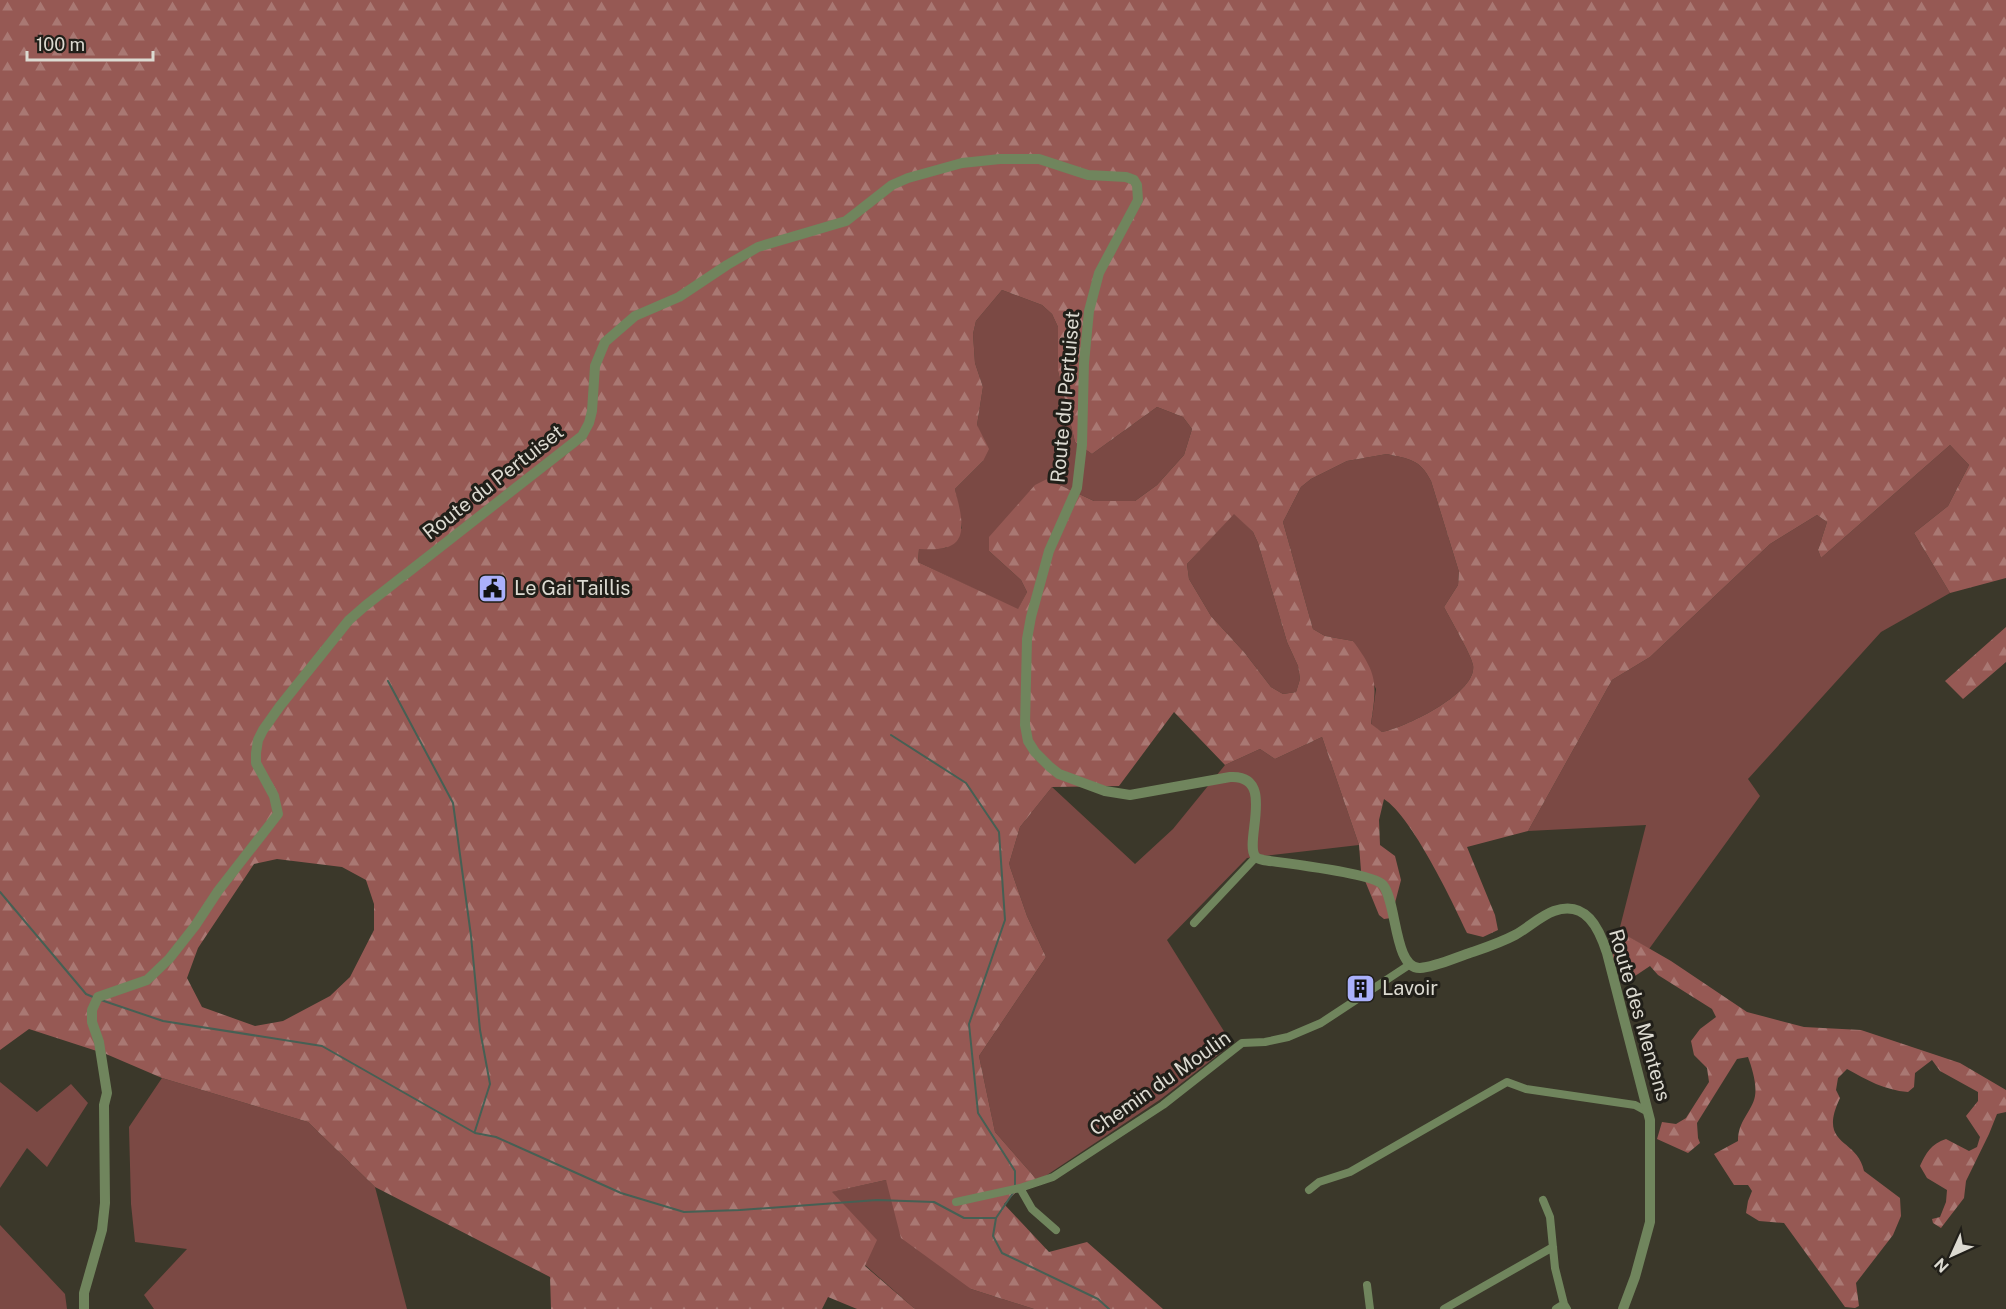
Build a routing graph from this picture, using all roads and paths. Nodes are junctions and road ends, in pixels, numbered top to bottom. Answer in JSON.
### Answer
{"nodes":[{"id":1,"x":1256,"y":857,"type":"junction"},
{"id":2,"x":1194,"y":923,"type":"dead end"},
{"id":3,"x":1413,"y":966,"type":"junction"},
{"id":4,"x":1648,"y":1112,"type":"junction"},
{"id":5,"x":1017,"y":1188,"type":"junction"},
{"id":6,"x":1309,"y":1190,"type":"dead end"},
{"id":7,"x":1543,"y":1200,"type":"dead end"},
{"id":8,"x":956,"y":1202,"type":"dead end"},
{"id":9,"x":1056,"y":1230,"type":"dead end"},
{"id":10,"x":1553,"y":1246,"type":"junction"},
{"id":11,"x":1367,"y":1285,"type":"dead end"},
{"id":12,"x":1566,"y":1307,"type":"edge"},
{"id":13,"x":84,"y":1309,"type":"edge"},
{"id":14,"x":1370,"y":1309,"type":"edge"},
{"id":15,"x":1444,"y":1309,"type":"edge"},
{"id":16,"x":1556,"y":1309,"type":"edge"},
{"id":17,"x":1623,"y":1309,"type":"edge"}],
"edges":[{"from":1,"to":2,"type":"street"},
{"from":1,"to":3,"type":"street"},
{"from":1,"to":13,"type":"street","name":"Route du Pertuiset"},
{"from":3,"to":4,"type":"street","name":"Route des Mentens"},
{"from":3,"to":5,"type":"street","name":"Chemin du Moulin"},
{"from":4,"to":6,"type":"street"},
{"from":4,"to":17,"type":"street","name":"Route des Mentens"},
{"from":5,"to":8,"type":"street","name":"Chemin du Moulin"},
{"from":5,"to":9,"type":"street"},
{"from":7,"to":10,"type":"street"},
{"from":10,"to":12,"type":"street"},
{"from":10,"to":15,"type":"street"},
{"from":11,"to":14,"type":"street"},
{"from":12,"to":16,"type":"street"}]}
